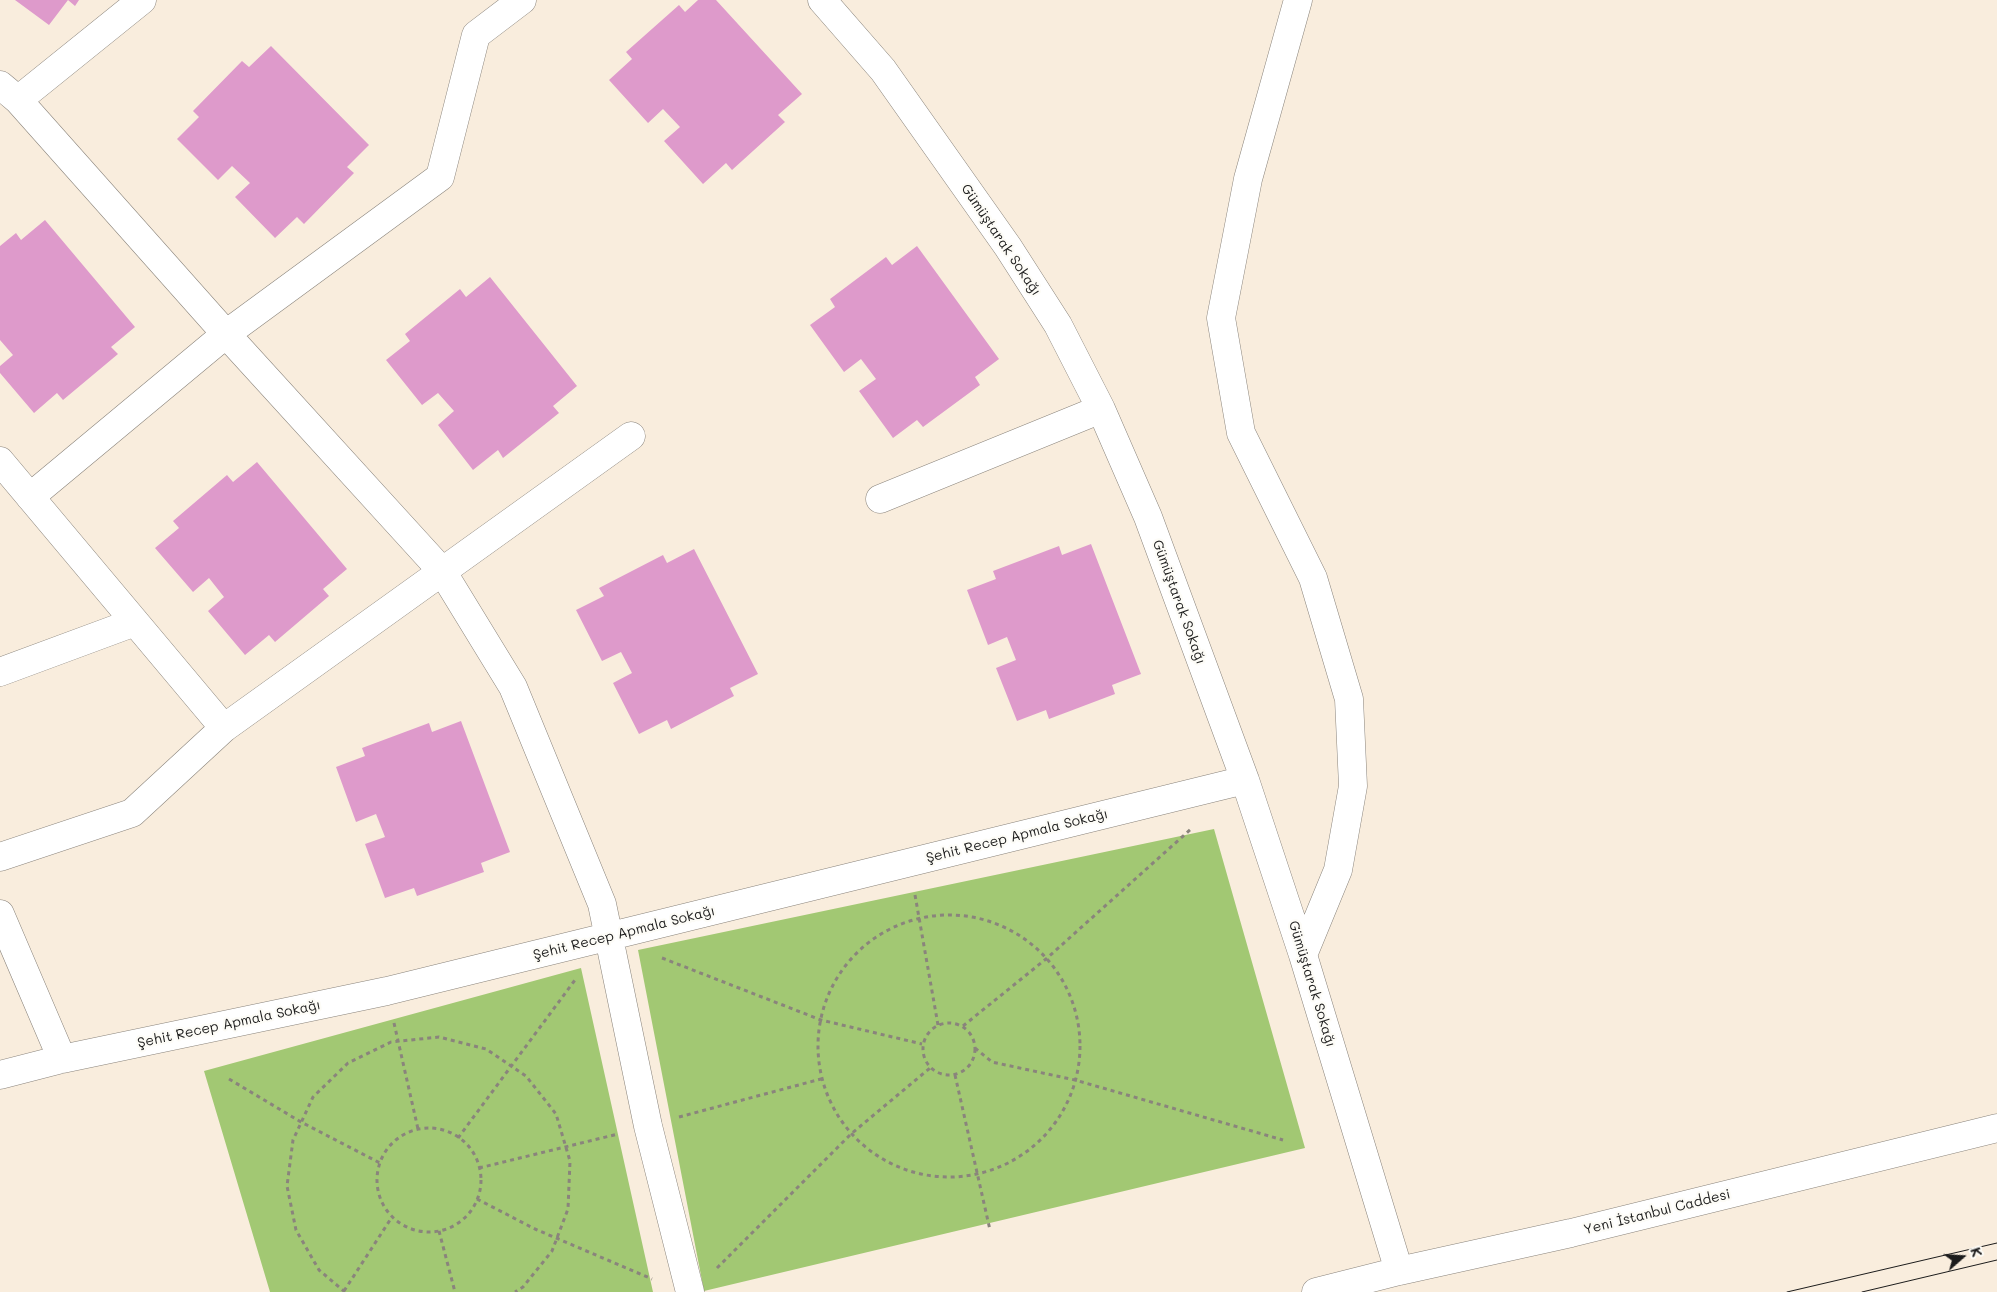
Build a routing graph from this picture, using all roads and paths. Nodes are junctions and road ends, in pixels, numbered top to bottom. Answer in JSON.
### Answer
{"nodes":[{"id":1,"x":142,"y":0,"type":"edge"},
{"id":2,"x":522,"y":0,"type":"edge"},
{"id":3,"x":822,"y":0,"type":"edge"},
{"id":4,"x":1298,"y":0,"type":"edge"},
{"id":5,"x":9,"y":92,"type":"edge"},
{"id":6,"x":226,"y":334,"type":"junction"},
{"id":7,"x":1101,"y":409,"type":"junction"},
{"id":8,"x":631,"y":436,"type":"dead end"},
{"id":9,"x":0,"y":461,"type":"edge"},
{"id":10,"x":30,"y":496,"type":"junction"},
{"id":11,"x":880,"y":499,"type":"dead end"},
{"id":12,"x":442,"y":571,"type":"junction"},
{"id":13,"x":135,"y":622,"type":"junction"},
{"id":14,"x":0,"y":672,"type":"edge"},
{"id":15,"x":224,"y":728,"type":"junction"},
{"id":16,"x":1245,"y":780,"type":"junction"},
{"id":17,"x":1194,"y":826,"type":"dead end"},
{"id":18,"x":0,"y":857,"type":"edge"},
{"id":19,"x":908,"y":863,"type":"junction"},
{"id":20,"x":0,"y":914,"type":"edge"},
{"id":21,"x":920,"y":917,"type":"junction"},
{"id":22,"x":607,"y":937,"type":"junction"},
{"id":23,"x":654,"y":955,"type":"dead end"},
{"id":24,"x":1303,"y":955,"type":"junction"},
{"id":25,"x":1046,"y":959,"type":"junction"},
{"id":26,"x":387,"y":991,"type":"junction"},
{"id":27,"x":820,"y":1020,"type":"junction"},
{"id":28,"x":938,"y":1025,"type":"junction"},
{"id":29,"x":963,"y":1026,"type":"junction"},
{"id":30,"x":397,"y":1042,"type":"junction"},
{"id":31,"x":922,"y":1044,"type":"junction"},
{"id":32,"x":975,"y":1048,"type":"junction"},
{"id":33,"x":62,"y":1059,"type":"junction"},
{"id":34,"x":511,"y":1066,"type":"junction"},
{"id":35,"x":930,"y":1068,"type":"junction"},
{"id":36,"x":0,"y":1075,"type":"edge"},
{"id":37,"x":955,"y":1075,"type":"junction"},
{"id":38,"x":229,"y":1079,"type":"dead end"},
{"id":39,"x":821,"y":1079,"type":"junction"},
{"id":40,"x":1075,"y":1080,"type":"junction"},
{"id":41,"x":301,"y":1122,"type":"junction"},
{"id":42,"x":648,"y":1126,"type":"junction"},
{"id":43,"x":1997,"y":1128,"type":"edge"},
{"id":44,"x":418,"y":1129,"type":"junction"},
{"id":45,"x":851,"y":1134,"type":"junction"},
{"id":46,"x":458,"y":1138,"type":"junction"},
{"id":47,"x":1283,"y":1140,"type":"dead end"},
{"id":48,"x":565,"y":1147,"type":"junction"},
{"id":49,"x":380,"y":1163,"type":"junction"},
{"id":50,"x":479,"y":1168,"type":"junction"},
{"id":51,"x":978,"y":1174,"type":"junction"},
{"id":52,"x":477,"y":1199,"type":"junction"},
{"id":53,"x":392,"y":1217,"type":"junction"},
{"id":54,"x":990,"y":1230,"type":"dead end"},
{"id":55,"x":439,"y":1231,"type":"junction"},
{"id":56,"x":557,"y":1238,"type":"junction"},
{"id":57,"x":714,"y":1271,"type":"dead end"},
{"id":58,"x":1399,"y":1271,"type":"junction"},
{"id":59,"x":656,"y":1280,"type":"dead end"},
{"id":60,"x":344,"y":1292,"type":"edge"},
{"id":61,"x":454,"y":1292,"type":"edge"},
{"id":62,"x":515,"y":1292,"type":"edge"},
{"id":63,"x":690,"y":1292,"type":"edge"},
{"id":64,"x":1316,"y":1292,"type":"edge"}],
"edges":[{"from":1,"to":5,"type":"street"},
{"from":2,"to":6,"type":"street"},
{"from":3,"to":7,"type":"street","name":"Gümüştarak Sokağı"},
{"from":4,"to":24,"type":"street"},
{"from":5,"to":6,"type":"street"},
{"from":6,"to":10,"type":"street"},
{"from":6,"to":12,"type":"street"},
{"from":7,"to":11,"type":"street"},
{"from":7,"to":16,"type":"street","name":"Gümüştarak Sokağı"},
{"from":8,"to":12,"type":"street"},
{"from":9,"to":10,"type":"street"},
{"from":10,"to":13,"type":"street"},
{"from":12,"to":15,"type":"street"},
{"from":12,"to":22,"type":"street"},
{"from":13,"to":14,"type":"street"},
{"from":13,"to":15,"type":"street"},
{"from":15,"to":18,"type":"street"},
{"from":16,"to":19,"type":"street","name":"Şehit Recep Apmala Sokağı"},
{"from":16,"to":24,"type":"street","name":"Gümüştarak Sokağı"},
{"from":17,"to":25,"type":"path"},
{"from":19,"to":21,"type":"path"},
{"from":19,"to":22,"type":"street","name":"Şehit Recep Apmala Sokağı"},
{"from":20,"to":33,"type":"street"},
{"from":21,"to":25,"type":"path"},
{"from":21,"to":27,"type":"path"},
{"from":21,"to":28,"type":"path"},
{"from":22,"to":26,"type":"street","name":"Şehit Recep Apmala Sokağı"},
{"from":22,"to":34,"type":"path"},
{"from":22,"to":42,"type":"street"},
{"from":23,"to":27,"type":"path"},
{"from":24,"to":58,"type":"street","name":"Gümüştarak Sokağı"},
{"from":25,"to":29,"type":"path"},
{"from":25,"to":40,"type":"path"},
{"from":26,"to":30,"type":"path"},
{"from":26,"to":33,"type":"street","name":"Şehit Recep Apmala Sokağı"},
{"from":27,"to":31,"type":"path"},
{"from":27,"to":39,"type":"path"},
{"from":28,"to":29,"type":"path"},
{"from":28,"to":31,"type":"path"},
{"from":29,"to":32,"type":"path"},
{"from":30,"to":34,"type":"path"},
{"from":30,"to":41,"type":"path"},
{"from":30,"to":44,"type":"path"},
{"from":31,"to":35,"type":"path"},
{"from":32,"to":37,"type":"path"},
{"from":32,"to":40,"type":"path"},
{"from":33,"to":36,"type":"street","name":"Şehit Recep Apmala Sokağı"},
{"from":34,"to":46,"type":"path"},
{"from":34,"to":48,"type":"path"},
{"from":35,"to":37,"type":"path"},
{"from":35,"to":45,"type":"path"},
{"from":37,"to":51,"type":"path"},
{"from":38,"to":41,"type":"path"},
{"from":39,"to":42,"type":"path"},
{"from":39,"to":45,"type":"path"},
{"from":40,"to":47,"type":"path"},
{"from":40,"to":51,"type":"path"},
{"from":41,"to":49,"type":"path"},
{"from":41,"to":60,"type":"path"},
{"from":42,"to":48,"type":"path"},
{"from":42,"to":63,"type":"street"},
{"from":43,"to":58,"type":"street","name":"Yeni İstanbul Caddesi"},
{"from":44,"to":46,"type":"path"},
{"from":44,"to":49,"type":"path"},
{"from":45,"to":51,"type":"path"},
{"from":45,"to":57,"type":"path"},
{"from":46,"to":50,"type":"path"},
{"from":48,"to":50,"type":"path"},
{"from":48,"to":56,"type":"path"},
{"from":49,"to":53,"type":"path"},
{"from":50,"to":52,"type":"path"},
{"from":51,"to":54,"type":"path"},
{"from":52,"to":55,"type":"path"},
{"from":52,"to":56,"type":"path"},
{"from":53,"to":55,"type":"path"},
{"from":53,"to":60,"type":"path"},
{"from":55,"to":61,"type":"path"},
{"from":56,"to":59,"type":"path"},
{"from":56,"to":62,"type":"path"},
{"from":58,"to":64,"type":"street","name":"Yeni İstanbul Caddesi"}]}
